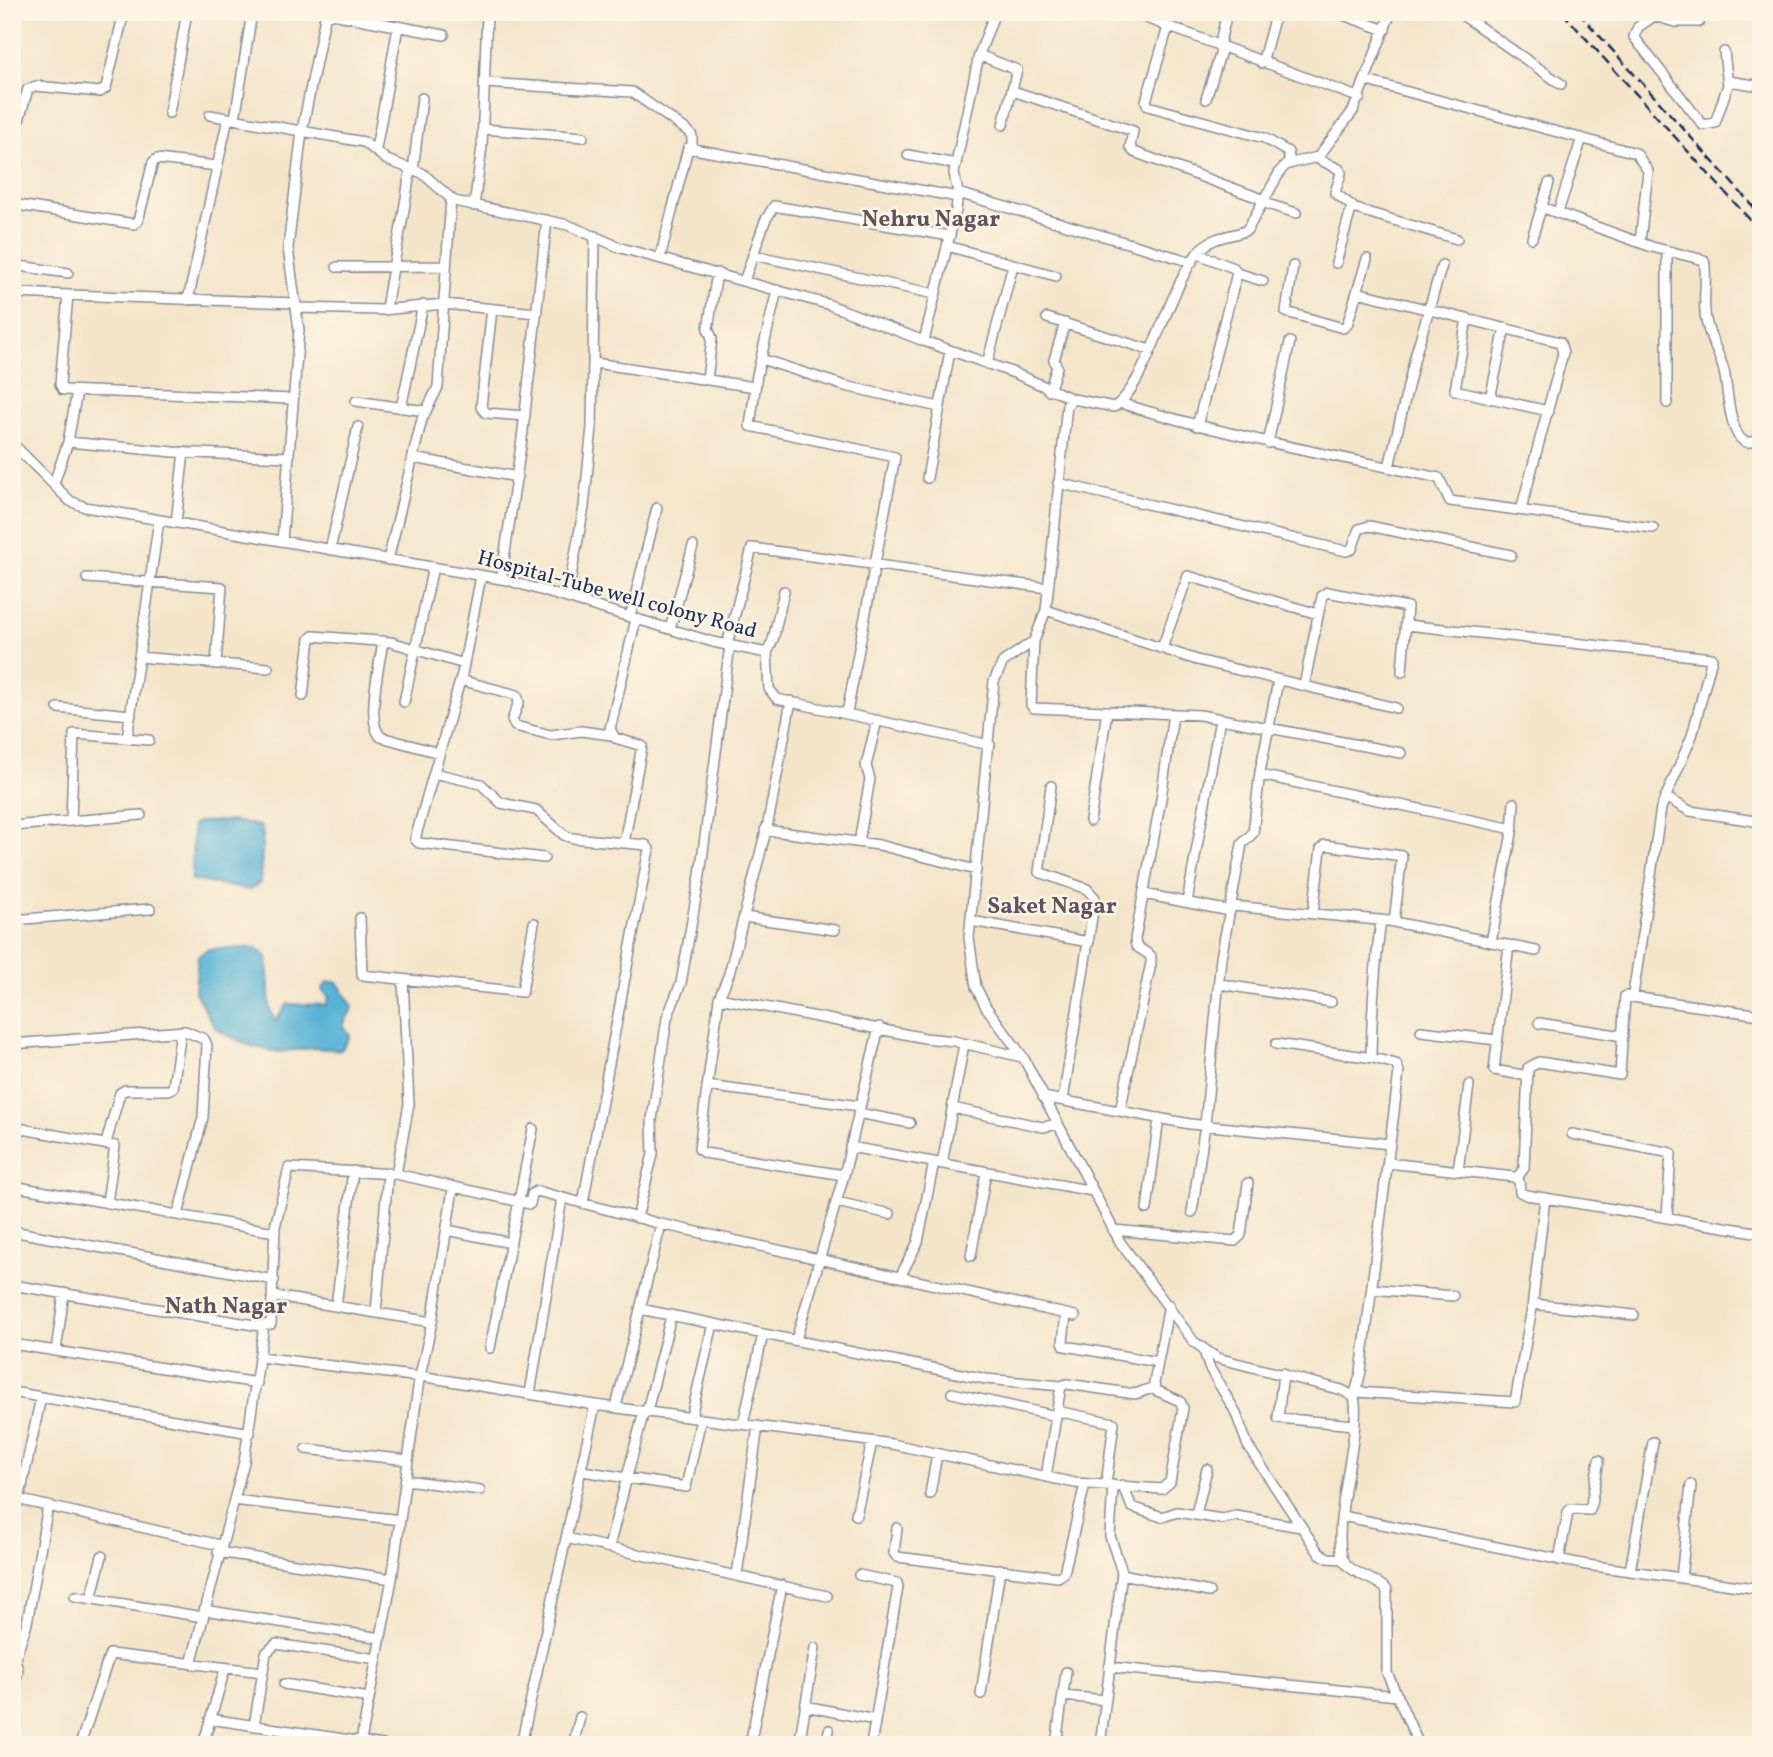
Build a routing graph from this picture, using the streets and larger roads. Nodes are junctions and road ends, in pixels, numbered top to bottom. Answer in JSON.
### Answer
{"nodes":[{"id":1,"x":124,"y":12,"type":"edge"},
{"id":2,"x":187,"y":12,"type":"edge"},
{"id":3,"x":252,"y":12,"type":"edge"},
{"id":4,"x":488,"y":12,"type":"edge"},
{"id":5,"x":995,"y":12,"type":"edge"},
{"id":6,"x":1167,"y":12,"type":"edge"},
{"id":7,"x":1227,"y":12,"type":"edge"},
{"id":8,"x":1276,"y":12,"type":"edge"},
{"id":9,"x":1335,"y":12,"type":"edge"},
{"id":10,"x":1391,"y":12,"type":"edge"},
{"id":11,"x":1458,"y":12,"type":"edge"},
{"id":12,"x":1706,"y":12,"type":"edge"},
{"id":13,"x":324,"y":13,"type":"edge"},
{"id":14,"x":1134,"y":13,"type":"edge"},
{"id":15,"x":1657,"y":14,"type":"edge"},
{"id":16,"x":1166,"y":26,"type":"junction"},
{"id":17,"x":398,"y":27,"type":"junction"},
{"id":18,"x":1385,"y":30,"type":"junction"},
{"id":19,"x":444,"y":35,"type":"dead end"},
{"id":20,"x":1221,"y":48,"type":"junction"},
{"id":21,"x":1724,"y":52,"type":"dead end"},
{"id":22,"x":979,"y":54,"type":"junction"},
{"id":23,"x":1262,"y":63,"type":"junction"},
{"id":24,"x":1367,"y":81,"type":"junction"},
{"id":25,"x":1728,"y":81,"type":"junction"},
{"id":26,"x":485,"y":83,"type":"junction"},
{"id":27,"x":1561,"y":84,"type":"dead end"},
{"id":28,"x":1761,"y":86,"type":"edge"},
{"id":29,"x":1013,"y":92,"type":"junction"},
{"id":30,"x":1360,"y":97,"type":"junction"},
{"id":31,"x":422,"y":98,"type":"dead end"},
{"id":32,"x":1206,"y":99,"type":"dead end"},
{"id":33,"x":169,"y":113,"type":"dead end"},
{"id":34,"x":210,"y":116,"type":"dead end"},
{"id":35,"x":232,"y":119,"type":"junction"},
{"id":36,"x":1003,"y":125,"type":"dead end"},
{"id":37,"x":483,"y":129,"type":"junction"},
{"id":38,"x":302,"y":131,"type":"junction"},
{"id":39,"x":583,"y":137,"type":"dead end"},
{"id":40,"x":1582,"y":138,"type":"junction"},
{"id":41,"x":12,"y":144,"type":"edge"},
{"id":42,"x":692,"y":147,"type":"junction"},
{"id":43,"x":376,"y":149,"type":"junction"},
{"id":44,"x":908,"y":155,"type":"dead end"},
{"id":45,"x":1316,"y":158,"type":"junction"},
{"id":46,"x":957,"y":164,"type":"junction"},
{"id":47,"x":1290,"y":164,"type":"junction"},
{"id":48,"x":217,"y":166,"type":"junction"},
{"id":49,"x":412,"y":169,"type":"junction"},
{"id":50,"x":1549,"y":183,"type":"dead end"},
{"id":51,"x":958,"y":195,"type":"junction"},
{"id":52,"x":450,"y":198,"type":"junction"},
{"id":53,"x":1261,"y":200,"type":"junction"},
{"id":54,"x":12,"y":204,"type":"edge"},
{"id":55,"x":474,"y":206,"type":"junction"},
{"id":56,"x":1353,"y":208,"type":"junction"},
{"id":57,"x":1541,"y":208,"type":"junction"},
{"id":58,"x":1558,"y":212,"type":"junction"},
{"id":59,"x":1296,"y":213,"type":"dead end"},
{"id":60,"x":547,"y":220,"type":"junction"},
{"id":61,"x":595,"y":236,"type":"junction"},
{"id":62,"x":1532,"y":238,"type":"dead end"},
{"id":63,"x":1457,"y":239,"type":"dead end"},
{"id":64,"x":949,"y":241,"type":"junction"},
{"id":65,"x":1640,"y":242,"type":"junction"},
{"id":66,"x":1667,"y":251,"type":"junction"},
{"id":67,"x":753,"y":256,"type":"junction"},
{"id":68,"x":660,"y":258,"type":"junction"},
{"id":69,"x":1195,"y":258,"type":"junction"},
{"id":70,"x":1367,"y":259,"type":"dead end"},
{"id":71,"x":1336,"y":263,"type":"dead end"},
{"id":72,"x":1013,"y":264,"type":"junction"},
{"id":73,"x":12,"y":265,"type":"edge"},
{"id":74,"x":1443,"y":265,"type":"dead end"},
{"id":75,"x":446,"y":266,"type":"junction"},
{"id":76,"x":1293,"y":266,"type":"dead end"},
{"id":77,"x":337,"y":267,"type":"dead end"},
{"id":78,"x":392,"y":267,"type":"junction"},
{"id":79,"x":68,"y":273,"type":"dead end"},
{"id":80,"x":717,"y":273,"type":"junction"},
{"id":81,"x":1237,"y":273,"type":"junction"},
{"id":82,"x":1056,"y":276,"type":"dead end"},
{"id":83,"x":744,"y":281,"type":"junction"},
{"id":84,"x":1263,"y":281,"type":"dead end"},
{"id":85,"x":777,"y":290,"type":"junction"},
{"id":86,"x":1357,"y":292,"type":"junction"},
{"id":87,"x":12,"y":293,"type":"edge"},
{"id":88,"x":935,"y":294,"type":"junction"},
{"id":89,"x":68,"y":295,"type":"junction"},
{"id":90,"x":188,"y":299,"type":"junction"},
{"id":91,"x":444,"y":304,"type":"junction"},
{"id":92,"x":423,"y":305,"type":"junction"},
{"id":93,"x":296,"y":306,"type":"junction"},
{"id":94,"x":1429,"y":308,"type":"junction"},
{"id":95,"x":386,"y":309,"type":"junction"},
{"id":96,"x":492,"y":309,"type":"junction"},
{"id":97,"x":537,"y":313,"type":"junction"},
{"id":98,"x":1047,"y":318,"type":"dead end"},
{"id":99,"x":1467,"y":318,"type":"junction"},
{"id":100,"x":1065,"y":323,"type":"junction"},
{"id":101,"x":1505,"y":328,"type":"junction"},
{"id":102,"x":925,"y":341,"type":"junction"},
{"id":103,"x":1290,"y":342,"type":"dead end"},
{"id":104,"x":1150,"y":350,"type":"junction"},
{"id":105,"x":950,"y":351,"type":"junction"},
{"id":106,"x":761,"y":359,"type":"junction"},
{"id":107,"x":595,"y":363,"type":"junction"},
{"id":108,"x":987,"y":364,"type":"junction"},
{"id":109,"x":707,"y":380,"type":"junction"},
{"id":110,"x":755,"y":387,"type":"junction"},
{"id":111,"x":77,"y":391,"type":"junction"},
{"id":112,"x":1049,"y":391,"type":"junction"},
{"id":113,"x":293,"y":399,"type":"junction"},
{"id":114,"x":1073,"y":399,"type":"junction"},
{"id":115,"x":1490,"y":399,"type":"junction"},
{"id":116,"x":356,"y":401,"type":"dead end"},
{"id":117,"x":1120,"y":403,"type":"junction"},
{"id":118,"x":1667,"y":403,"type":"dead end"},
{"id":119,"x":939,"y":407,"type":"junction"},
{"id":120,"x":401,"y":408,"type":"junction"},
{"id":121,"x":425,"y":411,"type":"junction"},
{"id":122,"x":1548,"y":411,"type":"junction"},
{"id":123,"x":525,"y":416,"type":"junction"},
{"id":124,"x":1197,"y":426,"type":"junction"},
{"id":125,"x":358,"y":427,"type":"dead end"},
{"id":126,"x":1761,"y":436,"type":"edge"},
{"id":127,"x":68,"y":442,"type":"junction"},
{"id":128,"x":12,"y":443,"type":"edge"},
{"id":129,"x":1268,"y":443,"type":"junction"},
{"id":130,"x":184,"y":453,"type":"junction"},
{"id":131,"x":289,"y":457,"type":"junction"},
{"id":132,"x":413,"y":458,"type":"junction"},
{"id":133,"x":1389,"y":467,"type":"junction"},
{"id":134,"x":517,"y":477,"type":"junction"},
{"id":135,"x":927,"y":478,"type":"dead end"},
{"id":136,"x":54,"y":483,"type":"junction"},
{"id":137,"x":1058,"y":483,"type":"junction"},
{"id":138,"x":657,"y":508,"type":"dead end"},
{"id":139,"x":1521,"y":510,"type":"junction"},
{"id":140,"x":159,"y":520,"type":"junction"},
{"id":141,"x":176,"y":523,"type":"junction"},
{"id":142,"x":1653,"y":528,"type":"dead end"},
{"id":143,"x":282,"y":541,"type":"junction"},
{"id":144,"x":693,"y":547,"type":"dead end"},
{"id":145,"x":330,"y":550,"type":"junction"},
{"id":146,"x":1511,"y":555,"type":"dead end"},
{"id":147,"x":388,"y":560,"type":"junction"},
{"id":148,"x":877,"y":566,"type":"junction"},
{"id":149,"x":433,"y":568,"type":"junction"},
{"id":150,"x":481,"y":576,"type":"junction"},
{"id":151,"x":87,"y":578,"type":"dead end"},
{"id":152,"x":501,"y":579,"type":"junction"},
{"id":153,"x":150,"y":582,"type":"junction"},
{"id":154,"x":1048,"y":588,"type":"junction"},
{"id":155,"x":784,"y":590,"type":"dead end"},
{"id":156,"x":567,"y":598,"type":"junction"},
{"id":157,"x":1046,"y":610,"type":"junction"},
{"id":158,"x":1318,"y":614,"type":"junction"},
{"id":159,"x":633,"y":618,"type":"junction"},
{"id":160,"x":1406,"y":625,"type":"junction"},
{"id":161,"x":670,"y":629,"type":"junction"},
{"id":162,"x":383,"y":641,"type":"junction"},
{"id":163,"x":1034,"y":641,"type":"junction"},
{"id":164,"x":729,"y":645,"type":"junction"},
{"id":165,"x":416,"y":648,"type":"junction"},
{"id":166,"x":1162,"y":648,"type":"junction"},
{"id":167,"x":767,"y":653,"type":"junction"},
{"id":168,"x":139,"y":657,"type":"junction"},
{"id":169,"x":216,"y":664,"type":"junction"},
{"id":170,"x":464,"y":664,"type":"junction"},
{"id":171,"x":268,"y":668,"type":"dead end"},
{"id":172,"x":1402,"y":672,"type":"dead end"},
{"id":173,"x":460,"y":680,"type":"junction"},
{"id":174,"x":1278,"y":681,"type":"junction"},
{"id":175,"x":1304,"y":686,"type":"junction"},
{"id":176,"x":303,"y":696,"type":"dead end"},
{"id":177,"x":791,"y":701,"type":"junction"},
{"id":178,"x":404,"y":702,"type":"dead end"},
{"id":179,"x":58,"y":708,"type":"dead end"},
{"id":180,"x":1396,"y":708,"type":"dead end"},
{"id":181,"x":1107,"y":711,"type":"junction"},
{"id":182,"x":847,"y":713,"type":"junction"},
{"id":183,"x":1173,"y":714,"type":"junction"},
{"id":184,"x":131,"y":715,"type":"junction"},
{"id":185,"x":1220,"y":719,"type":"junction"},
{"id":186,"x":877,"y":720,"type":"junction"},
{"id":187,"x":1269,"y":727,"type":"junction"},
{"id":188,"x":611,"y":735,"type":"junction"},
{"id":189,"x":127,"y":738,"type":"junction"},
{"id":190,"x":149,"y":740,"type":"dead end"},
{"id":191,"x":990,"y":745,"type":"junction"},
{"id":192,"x":439,"y":753,"type":"junction"},
{"id":193,"x":1401,"y":753,"type":"dead end"},
{"id":194,"x":434,"y":773,"type":"junction"},
{"id":195,"x":1260,"y":775,"type":"junction"},
{"id":196,"x":1051,"y":786,"type":"dead end"},
{"id":197,"x":1665,"y":797,"type":"junction"},
{"id":198,"x":1514,"y":803,"type":"dead end"},
{"id":199,"x":141,"y":815,"type":"dead end"},
{"id":200,"x":71,"y":821,"type":"junction"},
{"id":201,"x":1090,"y":821,"type":"dead end"},
{"id":202,"x":1761,"y":822,"type":"edge"},
{"id":203,"x":12,"y":826,"type":"edge"},
{"id":204,"x":1513,"y":829,"type":"junction"},
{"id":205,"x":765,"y":830,"type":"junction"},
{"id":206,"x":859,"y":842,"type":"junction"},
{"id":207,"x":624,"y":843,"type":"junction"},
{"id":208,"x":544,"y":858,"type":"dead end"},
{"id":209,"x":976,"y":870,"type":"junction"},
{"id":210,"x":1144,"y":894,"type":"junction"},
{"id":211,"x":1187,"y":902,"type":"junction"},
{"id":212,"x":1231,"y":908,"type":"junction"},
{"id":213,"x":150,"y":909,"type":"dead end"},
{"id":214,"x":1313,"y":913,"type":"junction"},
{"id":215,"x":744,"y":917,"type":"junction"},
{"id":216,"x":360,"y":918,"type":"dead end"},
{"id":217,"x":12,"y":920,"type":"edge"},
{"id":218,"x":1381,"y":920,"type":"junction"},
{"id":219,"x":971,"y":921,"type":"junction"},
{"id":220,"x":1394,"y":922,"type":"junction"},
{"id":221,"x":534,"y":923,"type":"dead end"},
{"id":222,"x":835,"y":930,"type":"dead end"},
{"id":223,"x":1089,"y":942,"type":"junction"},
{"id":224,"x":1492,"y":942,"type":"junction"},
{"id":225,"x":1509,"y":945,"type":"junction"},
{"id":226,"x":1536,"y":951,"type":"dead end"},
{"id":227,"x":403,"y":980,"type":"junction"},
{"id":228,"x":1220,"y":984,"type":"junction"},
{"id":229,"x":1633,"y":995,"type":"junction"},
{"id":230,"x":719,"y":998,"type":"junction"},
{"id":231,"x":1331,"y":1002,"type":"dead end"},
{"id":232,"x":1761,"y":1016,"type":"edge"},
{"id":233,"x":1539,"y":1023,"type":"dead end"},
{"id":234,"x":879,"y":1027,"type":"junction"},
{"id":235,"x":181,"y":1031,"type":"junction"},
{"id":236,"x":1421,"y":1031,"type":"dead end"},
{"id":237,"x":1623,"y":1036,"type":"junction"},
{"id":238,"x":1497,"y":1040,"type":"junction"},
{"id":239,"x":12,"y":1044,"type":"edge"},
{"id":240,"x":964,"y":1044,"type":"junction"},
{"id":241,"x":1276,"y":1044,"type":"dead end"},
{"id":242,"x":1023,"y":1057,"type":"junction"},
{"id":243,"x":1373,"y":1058,"type":"junction"},
{"id":244,"x":1528,"y":1076,"type":"junction"},
{"id":245,"x":1469,"y":1085,"type":"dead end"},
{"id":246,"x":707,"y":1086,"type":"junction"},
{"id":247,"x":1043,"y":1097,"type":"junction"},
{"id":248,"x":1063,"y":1100,"type":"junction"},
{"id":249,"x":952,"y":1108,"type":"junction"},
{"id":250,"x":859,"y":1109,"type":"junction"},
{"id":251,"x":1119,"y":1111,"type":"junction"},
{"id":252,"x":1159,"y":1118,"type":"junction"},
{"id":253,"x":910,"y":1123,"type":"dead end"},
{"id":254,"x":1058,"y":1124,"type":"junction"},
{"id":255,"x":1205,"y":1125,"type":"junction"},
{"id":256,"x":12,"y":1127,"type":"edge"},
{"id":257,"x":533,"y":1129,"type":"dead end"},
{"id":258,"x":1572,"y":1134,"type":"dead end"},
{"id":259,"x":106,"y":1143,"type":"junction"},
{"id":260,"x":1390,"y":1144,"type":"junction"},
{"id":261,"x":850,"y":1147,"type":"junction"},
{"id":262,"x":938,"y":1163,"type":"junction"},
{"id":263,"x":1388,"y":1163,"type":"junction"},
{"id":264,"x":352,"y":1171,"type":"junction"},
{"id":265,"x":986,"y":1171,"type":"junction"},
{"id":266,"x":1458,"y":1171,"type":"junction"},
{"id":267,"x":392,"y":1173,"type":"junction"},
{"id":268,"x":844,"y":1175,"type":"junction"},
{"id":269,"x":1517,"y":1178,"type":"junction"},
{"id":270,"x":1248,"y":1183,"type":"dead end"},
{"id":271,"x":12,"y":1186,"type":"edge"},
{"id":272,"x":453,"y":1189,"type":"junction"},
{"id":273,"x":1093,"y":1191,"type":"junction"},
{"id":274,"x":562,"y":1198,"type":"junction"},
{"id":275,"x":1545,"y":1198,"type":"junction"},
{"id":276,"x":519,"y":1202,"type":"junction"},
{"id":277,"x":835,"y":1202,"type":"junction"},
{"id":278,"x":107,"y":1203,"type":"junction"},
{"id":279,"x":583,"y":1203,"type":"junction"},
{"id":280,"x":1147,"y":1209,"type":"dead end"},
{"id":281,"x":1192,"y":1212,"type":"dead end"},
{"id":282,"x":890,"y":1214,"type":"dead end"},
{"id":283,"x":177,"y":1215,"type":"junction"},
{"id":284,"x":1667,"y":1217,"type":"junction"},
{"id":285,"x":637,"y":1218,"type":"junction"},
{"id":286,"x":661,"y":1224,"type":"junction"},
{"id":287,"x":447,"y":1230,"type":"junction"},
{"id":288,"x":1113,"y":1230,"type":"junction"},
{"id":289,"x":12,"y":1231,"type":"edge"},
{"id":290,"x":275,"y":1232,"type":"junction"},
{"id":291,"x":1761,"y":1233,"type":"edge"},
{"id":292,"x":511,"y":1244,"type":"junction"},
{"id":293,"x":971,"y":1256,"type":"dead end"},
{"id":294,"x":819,"y":1259,"type":"junction"},
{"id":295,"x":900,"y":1277,"type":"junction"},
{"id":296,"x":274,"y":1280,"type":"junction"},
{"id":297,"x":12,"y":1285,"type":"edge"},
{"id":298,"x":1372,"y":1289,"type":"junction"},
{"id":299,"x":64,"y":1293,"type":"junction"},
{"id":300,"x":274,"y":1296,"type":"junction"},
{"id":301,"x":1453,"y":1296,"type":"dead end"},
{"id":302,"x":1533,"y":1304,"type":"junction"},
{"id":303,"x":1169,"y":1305,"type":"junction"},
{"id":304,"x":336,"y":1306,"type":"junction"},
{"id":305,"x":640,"y":1309,"type":"junction"},
{"id":306,"x":376,"y":1313,"type":"junction"},
{"id":307,"x":1634,"y":1315,"type":"dead end"},
{"id":308,"x":671,"y":1316,"type":"junction"},
{"id":309,"x":432,"y":1322,"type":"junction"},
{"id":310,"x":713,"y":1324,"type":"junction"},
{"id":311,"x":264,"y":1325,"type":"junction"},
{"id":312,"x":764,"y":1334,"type":"junction"},
{"id":313,"x":796,"y":1340,"type":"junction"},
{"id":314,"x":12,"y":1344,"type":"edge"},
{"id":315,"x":490,"y":1348,"type":"dead end"},
{"id":316,"x":56,"y":1351,"type":"junction"},
{"id":317,"x":1204,"y":1351,"type":"junction"},
{"id":318,"x":260,"y":1357,"type":"junction"},
{"id":319,"x":1158,"y":1363,"type":"junction"},
{"id":320,"x":1283,"y":1373,"type":"junction"},
{"id":321,"x":420,"y":1377,"type":"junction"},
{"id":322,"x":257,"y":1383,"type":"junction"},
{"id":323,"x":1061,"y":1386,"type":"junction"},
{"id":324,"x":1154,"y":1387,"type":"junction"},
{"id":325,"x":12,"y":1392,"type":"edge"},
{"id":326,"x":952,"y":1392,"type":"dead end"},
{"id":327,"x":530,"y":1394,"type":"junction"},
{"id":328,"x":1355,"y":1395,"type":"junction"},
{"id":329,"x":41,"y":1397,"type":"junction"},
{"id":330,"x":595,"y":1405,"type":"junction"},
{"id":331,"x":616,"y":1407,"type":"junction"},
{"id":332,"x":645,"y":1411,"type":"junction"},
{"id":333,"x":1056,"y":1414,"type":"junction"},
{"id":334,"x":696,"y":1418,"type":"junction"},
{"id":335,"x":743,"y":1424,"type":"junction"},
{"id":336,"x":1354,"y":1424,"type":"junction"},
{"id":337,"x":758,"y":1426,"type":"junction"},
{"id":338,"x":250,"y":1433,"type":"junction"},
{"id":339,"x":872,"y":1441,"type":"junction"},
{"id":340,"x":1653,"y":1442,"type":"dead end"},
{"id":341,"x":306,"y":1449,"type":"dead end"},
{"id":342,"x":937,"y":1454,"type":"junction"},
{"id":343,"x":408,"y":1460,"type":"junction"},
{"id":344,"x":1599,"y":1460,"type":"dead end"},
{"id":345,"x":1207,"y":1469,"type":"dead end"},
{"id":346,"x":582,"y":1471,"type":"junction"},
{"id":347,"x":1046,"y":1477,"type":"junction"},
{"id":348,"x":628,"y":1478,"type":"junction"},
{"id":349,"x":406,"y":1480,"type":"junction"},
{"id":350,"x":1085,"y":1484,"type":"junction"},
{"id":351,"x":1114,"y":1485,"type":"junction"},
{"id":352,"x":1691,"y":1485,"type":"dead end"},
{"id":353,"x":480,"y":1490,"type":"dead end"},
{"id":354,"x":930,"y":1494,"type":"dead end"},
{"id":355,"x":16,"y":1499,"type":"edge"},
{"id":356,"x":234,"y":1500,"type":"junction"},
{"id":357,"x":48,"y":1506,"type":"junction"},
{"id":358,"x":1196,"y":1514,"type":"junction"},
{"id":359,"x":856,"y":1515,"type":"dead end"},
{"id":360,"x":1342,"y":1516,"type":"junction"},
{"id":361,"x":400,"y":1520,"type":"junction"},
{"id":362,"x":1301,"y":1527,"type":"junction"},
{"id":363,"x":897,"y":1528,"type":"dead end"},
{"id":364,"x":566,"y":1538,"type":"junction"},
{"id":365,"x":609,"y":1547,"type":"junction"},
{"id":366,"x":219,"y":1548,"type":"junction"},
{"id":367,"x":102,"y":1556,"type":"dead end"},
{"id":368,"x":1343,"y":1559,"type":"junction"},
{"id":369,"x":1559,"y":1560,"type":"junction"},
{"id":370,"x":1000,"y":1569,"type":"junction"},
{"id":371,"x":1630,"y":1571,"type":"junction"},
{"id":372,"x":1122,"y":1574,"type":"junction"},
{"id":373,"x":737,"y":1575,"type":"junction"},
{"id":374,"x":859,"y":1575,"type":"dead end"},
{"id":375,"x":392,"y":1578,"type":"junction"},
{"id":376,"x":1681,"y":1578,"type":"junction"},
{"id":377,"x":782,"y":1586,"type":"junction"},
{"id":378,"x":1761,"y":1588,"type":"edge"},
{"id":379,"x":1209,"y":1592,"type":"dead end"},
{"id":380,"x":75,"y":1596,"type":"dead end"},
{"id":381,"x":827,"y":1596,"type":"dead end"},
{"id":382,"x":91,"y":1599,"type":"junction"},
{"id":383,"x":203,"y":1614,"type":"junction"},
{"id":384,"x":381,"y":1638,"type":"junction"},
{"id":385,"x":815,"y":1648,"type":"dead end"},
{"id":386,"x":377,"y":1659,"type":"junction"},
{"id":387,"x":191,"y":1664,"type":"junction"},
{"id":388,"x":1109,"y":1667,"type":"junction"},
{"id":389,"x":225,"y":1669,"type":"junction"},
{"id":390,"x":264,"y":1672,"type":"junction"},
{"id":391,"x":1066,"y":1672,"type":"dead end"},
{"id":392,"x":14,"y":1677,"type":"edge"},
{"id":393,"x":284,"y":1684,"type":"dead end"},
{"id":394,"x":12,"y":1693,"type":"edge"},
{"id":395,"x":981,"y":1694,"type":"dead end"},
{"id":396,"x":1063,"y":1696,"type":"junction"},
{"id":397,"x":1398,"y":1696,"type":"junction"},
{"id":398,"x":369,"y":1699,"type":"junction"},
{"id":399,"x":1106,"y":1700,"type":"junction"},
{"id":400,"x":805,"y":1706,"type":"junction"},
{"id":401,"x":580,"y":1717,"type":"dead end"},
{"id":402,"x":210,"y":1719,"type":"junction"},
{"id":403,"x":875,"y":1720,"type":"junction"},
{"id":404,"x":254,"y":1726,"type":"junction"},
{"id":405,"x":829,"y":1730,"type":"dead end"},
{"id":406,"x":361,"y":1741,"type":"junction"},
{"id":407,"x":347,"y":1742,"type":"edge"},
{"id":408,"x":80,"y":1745,"type":"edge"},
{"id":409,"x":203,"y":1745,"type":"edge"},
{"id":410,"x":383,"y":1745,"type":"edge"},
{"id":411,"x":521,"y":1745,"type":"edge"},
{"id":412,"x":573,"y":1745,"type":"edge"},
{"id":413,"x":750,"y":1745,"type":"edge"},
{"id":414,"x":799,"y":1745,"type":"edge"},
{"id":415,"x":827,"y":1745,"type":"edge"},
{"id":416,"x":871,"y":1745,"type":"edge"},
{"id":417,"x":1056,"y":1745,"type":"edge"},
{"id":418,"x":1100,"y":1745,"type":"edge"},
{"id":419,"x":1419,"y":1745,"type":"edge"}],
"edges":[{"from":1,"to":41,"type":"street"},
{"from":2,"to":33,"type":"street"},
{"from":3,"to":35,"type":"street"},
{"from":4,"to":26,"type":"street"},
{"from":5,"to":22,"type":"street"},
{"from":6,"to":16,"type":"street"},
{"from":7,"to":20,"type":"street"},
{"from":8,"to":23,"type":"street"},
{"from":9,"to":18,"type":"street"},
{"from":10,"to":18,"type":"street"},
{"from":11,"to":27,"type":"street"},
{"from":12,"to":15,"type":"street"},
{"from":13,"to":17,"type":"street"},
{"from":13,"to":38,"type":"street"},
{"from":14,"to":16,"type":"street"},
{"from":15,"to":25,"type":"street"},
{"from":16,"to":20,"type":"street"},
{"from":16,"to":47,"type":"street"},
{"from":17,"to":19,"type":"street"},
{"from":17,"to":43,"type":"street"},
{"from":18,"to":24,"type":"street"},
{"from":20,"to":23,"type":"street"},
{"from":20,"to":32,"type":"street"},
{"from":21,"to":25,"type":"street"},
{"from":22,"to":29,"type":"street"},
{"from":22,"to":46,"type":"street"},
{"from":23,"to":30,"type":"street"},
{"from":24,"to":30,"type":"street"},
{"from":24,"to":40,"type":"street"},
{"from":25,"to":28,"type":"street"},
{"from":26,"to":37,"type":"street"},
{"from":26,"to":42,"type":"street"},
{"from":29,"to":36,"type":"street"},
{"from":29,"to":53,"type":"street"},
{"from":30,"to":45,"type":"street"},
{"from":31,"to":49,"type":"street"},
{"from":34,"to":35,"type":"street"},
{"from":35,"to":38,"type":"street"},
{"from":35,"to":48,"type":"street"},
{"from":37,"to":39,"type":"street"},
{"from":37,"to":55,"type":"street"},
{"from":38,"to":43,"type":"street"},
{"from":38,"to":93,"type":"street"},
{"from":40,"to":58,"type":"street"},
{"from":40,"to":65,"type":"street"},
{"from":42,"to":51,"type":"street"},
{"from":42,"to":68,"type":"street"},
{"from":43,"to":49,"type":"street"},
{"from":44,"to":46,"type":"street"},
{"from":45,"to":47,"type":"street"},
{"from":45,"to":56,"type":"street"},
{"from":46,"to":51,"type":"street"},
{"from":47,"to":53,"type":"street"},
{"from":48,"to":54,"type":"street"},
{"from":48,"to":90,"type":"street"},
{"from":49,"to":52,"type":"street"},
{"from":49,"to":78,"type":"street"},
{"from":50,"to":57,"type":"street"},
{"from":51,"to":64,"type":"street"},
{"from":51,"to":69,"type":"street"},
{"from":52,"to":55,"type":"street"},
{"from":52,"to":75,"type":"street"},
{"from":53,"to":59,"type":"street"},
{"from":53,"to":69,"type":"street"},
{"from":55,"to":60,"type":"street"},
{"from":56,"to":63,"type":"street"},
{"from":56,"to":71,"type":"street"},
{"from":57,"to":58,"type":"street"},
{"from":57,"to":62,"type":"street"},
{"from":58,"to":65,"type":"street"},
{"from":60,"to":61,"type":"street"},
{"from":60,"to":97,"type":"street"},
{"from":61,"to":68,"type":"street"},
{"from":61,"to":107,"type":"street"},
{"from":64,"to":67,"type":"street"},
{"from":64,"to":72,"type":"street"},
{"from":64,"to":88,"type":"street"},
{"from":65,"to":66,"type":"street"},
{"from":66,"to":118,"type":"street"},
{"from":66,"to":126,"type":"street"},
{"from":67,"to":83,"type":"street"},
{"from":67,"to":88,"type":"street"},
{"from":68,"to":80,"type":"street"},
{"from":69,"to":81,"type":"street"},
{"from":69,"to":104,"type":"street"},
{"from":70,"to":86,"type":"street"},
{"from":72,"to":82,"type":"street"},
{"from":72,"to":108,"type":"street"},
{"from":73,"to":79,"type":"street"},
{"from":74,"to":94,"type":"street"},
{"from":75,"to":78,"type":"street"},
{"from":75,"to":91,"type":"street"},
{"from":76,"to":86,"type":"street"},
{"from":77,"to":78,"type":"street"},
{"from":78,"to":95,"type":"street"},
{"from":80,"to":83,"type":"street"},
{"from":80,"to":109,"type":"street"},
{"from":81,"to":84,"type":"street"},
{"from":81,"to":124,"type":"street"},
{"from":83,"to":85,"type":"street"},
{"from":85,"to":102,"type":"street"},
{"from":85,"to":106,"type":"street"},
{"from":86,"to":94,"type":"street"},
{"from":87,"to":89,"type":"street"},
{"from":88,"to":102,"type":"street"},
{"from":89,"to":90,"type":"street"},
{"from":89,"to":111,"type":"street"},
{"from":90,"to":93,"type":"street"},
{"from":91,"to":92,"type":"street"},
{"from":91,"to":96,"type":"street"},
{"from":91,"to":121,"type":"street"},
{"from":92,"to":95,"type":"street"},
{"from":92,"to":120,"type":"street"},
{"from":93,"to":95,"type":"street"},
{"from":93,"to":113,"type":"street"},
{"from":94,"to":99,"type":"street"},
{"from":94,"to":133,"type":"street"},
{"from":96,"to":97,"type":"street"},
{"from":96,"to":123,"type":"street"},
{"from":97,"to":123,"type":"street"},
{"from":98,"to":100,"type":"street"},
{"from":99,"to":101,"type":"street"},
{"from":99,"to":115,"type":"street"},
{"from":100,"to":104,"type":"street"},
{"from":100,"to":112,"type":"street"},
{"from":101,"to":115,"type":"street"},
{"from":101,"to":122,"type":"street"},
{"from":102,"to":105,"type":"street"},
{"from":103,"to":129,"type":"street"},
{"from":104,"to":117,"type":"street"},
{"from":105,"to":108,"type":"street"},
{"from":105,"to":119,"type":"street"},
{"from":106,"to":110,"type":"street"},
{"from":106,"to":119,"type":"street"},
{"from":107,"to":109,"type":"street"},
{"from":107,"to":156,"type":"street"},
{"from":108,"to":112,"type":"street"},
{"from":109,"to":110,"type":"street"},
{"from":110,"to":148,"type":"street"},
{"from":111,"to":113,"type":"street"},
{"from":111,"to":127,"type":"street"},
{"from":112,"to":114,"type":"street"},
{"from":113,"to":131,"type":"street"},
{"from":114,"to":117,"type":"street"},
{"from":114,"to":137,"type":"street"},
{"from":115,"to":122,"type":"street"},
{"from":116,"to":120,"type":"street"},
{"from":117,"to":124,"type":"street"},
{"from":119,"to":135,"type":"street"},
{"from":120,"to":121,"type":"street"},
{"from":121,"to":132,"type":"street"},
{"from":122,"to":139,"type":"street"},
{"from":123,"to":134,"type":"street"},
{"from":124,"to":129,"type":"street"},
{"from":125,"to":145,"type":"street"},
{"from":127,"to":130,"type":"street"},
{"from":127,"to":136,"type":"street"},
{"from":128,"to":136,"type":"street","name":"Hospital-Tube well colony Road"},
{"from":129,"to":133,"type":"street"},
{"from":130,"to":131,"type":"street"},
{"from":130,"to":141,"type":"street"},
{"from":131,"to":143,"type":"street"},
{"from":132,"to":134,"type":"street"},
{"from":132,"to":147,"type":"street"},
{"from":133,"to":139,"type":"street"},
{"from":134,"to":152,"type":"street"},
{"from":136,"to":140,"type":"street","name":"Hospital-Tube well colony Road"},
{"from":137,"to":146,"type":"street"},
{"from":137,"to":154,"type":"street"},
{"from":138,"to":159,"type":"street"},
{"from":139,"to":142,"type":"street"},
{"from":140,"to":141,"type":"street","name":"Hospital-Tube well colony Road"},
{"from":140,"to":153,"type":"street"},
{"from":141,"to":143,"type":"street","name":"Hospital-Tube well colony Road"},
{"from":143,"to":145,"type":"street","name":"Hospital-Tube well colony Road"},
{"from":144,"to":161,"type":"street"},
{"from":145,"to":147,"type":"street","name":"Hospital-Tube well colony Road"},
{"from":147,"to":149,"type":"street","name":"Hospital-Tube well colony Road"},
{"from":148,"to":154,"type":"street"},
{"from":148,"to":164,"type":"street"},
{"from":148,"to":182,"type":"street"},
{"from":149,"to":150,"type":"street","name":"Hospital-Tube well colony Road"},
{"from":149,"to":165,"type":"street"},
{"from":150,"to":152,"type":"street","name":"Hospital-Tube well colony Road"},
{"from":150,"to":170,"type":"street"},
{"from":151,"to":153,"type":"street"},
{"from":152,"to":156,"type":"street","name":"Hospital-Tube well colony Road"},
{"from":153,"to":168,"type":"street"},
{"from":153,"to":169,"type":"street"},
{"from":154,"to":157,"type":"street"},
{"from":155,"to":167,"type":"street"},
{"from":156,"to":159,"type":"street","name":"Hospital-Tube well colony Road"},
{"from":157,"to":163,"type":"street"},
{"from":157,"to":166,"type":"street"},
{"from":158,"to":160,"type":"street"},
{"from":158,"to":166,"type":"street"},
{"from":158,"to":175,"type":"street"},
{"from":159,"to":161,"type":"street","name":"Hospital-Tube well colony Road"},
{"from":159,"to":188,"type":"street"},
{"from":160,"to":172,"type":"street"},
{"from":160,"to":197,"type":"street"},
{"from":161,"to":164,"type":"street","name":"Hospital-Tube well colony Road"},
{"from":162,"to":165,"type":"street"},
{"from":162,"to":176,"type":"street"},
{"from":162,"to":192,"type":"street"},
{"from":163,"to":181,"type":"street"},
{"from":163,"to":191,"type":"street"},
{"from":164,"to":167,"type":"street","name":"Hospital-Tube well colony Road"},
{"from":164,"to":285,"type":"street"},
{"from":165,"to":170,"type":"street"},
{"from":165,"to":178,"type":"street"},
{"from":166,"to":174,"type":"street"},
{"from":167,"to":177,"type":"street","name":"Hospital-Tube well colony Road"},
{"from":168,"to":169,"type":"street"},
{"from":168,"to":184,"type":"street"},
{"from":169,"to":171,"type":"street"},
{"from":170,"to":173,"type":"street"},
{"from":173,"to":188,"type":"street"},
{"from":173,"to":192,"type":"street"},
{"from":174,"to":175,"type":"street"},
{"from":174,"to":187,"type":"street"},
{"from":175,"to":180,"type":"street"},
{"from":177,"to":182,"type":"street"},
{"from":177,"to":205,"type":"street"},
{"from":179,"to":184,"type":"street"},
{"from":181,"to":183,"type":"street"},
{"from":181,"to":201,"type":"street"},
{"from":182,"to":186,"type":"street"},
{"from":183,"to":185,"type":"street"},
{"from":183,"to":210,"type":"street"},
{"from":184,"to":189,"type":"street"},
{"from":185,"to":187,"type":"street"},
{"from":185,"to":211,"type":"street"},
{"from":186,"to":191,"type":"street"},
{"from":186,"to":206,"type":"street"},
{"from":187,"to":193,"type":"street"},
{"from":187,"to":195,"type":"street"},
{"from":188,"to":207,"type":"street"},
{"from":189,"to":190,"type":"street"},
{"from":189,"to":200,"type":"street"},
{"from":191,"to":209,"type":"street"},
{"from":192,"to":194,"type":"street"},
{"from":194,"to":207,"type":"street"},
{"from":194,"to":208,"type":"street"},
{"from":195,"to":204,"type":"street"},
{"from":195,"to":212,"type":"street"},
{"from":196,"to":223,"type":"street"},
{"from":197,"to":202,"type":"street"},
{"from":197,"to":229,"type":"street"},
{"from":198,"to":204,"type":"street"},
{"from":199,"to":200,"type":"street"},
{"from":200,"to":203,"type":"street"},
{"from":204,"to":224,"type":"street"},
{"from":205,"to":206,"type":"street"},
{"from":205,"to":215,"type":"street"},
{"from":206,"to":209,"type":"street"},
{"from":207,"to":279,"type":"street"},
{"from":209,"to":219,"type":"street"},
{"from":210,"to":211,"type":"street"},
{"from":210,"to":251,"type":"street"},
{"from":211,"to":212,"type":"street"},
{"from":212,"to":214,"type":"street"},
{"from":212,"to":228,"type":"street"},
{"from":213,"to":217,"type":"street"},
{"from":214,"to":218,"type":"street"},
{"from":214,"to":220,"type":"street"},
{"from":215,"to":222,"type":"street"},
{"from":215,"to":230,"type":"street"},
{"from":216,"to":227,"type":"street"},
{"from":218,"to":220,"type":"street"},
{"from":218,"to":243,"type":"street"},
{"from":219,"to":223,"type":"street"},
{"from":219,"to":242,"type":"street"},
{"from":220,"to":224,"type":"street"},
{"from":221,"to":227,"type":"street"},
{"from":223,"to":248,"type":"street"},
{"from":224,"to":225,"type":"street"},
{"from":225,"to":226,"type":"street"},
{"from":225,"to":238,"type":"street"},
{"from":227,"to":267,"type":"street"},
{"from":228,"to":231,"type":"street"},
{"from":228,"to":255,"type":"street"},
{"from":229,"to":232,"type":"street"},
{"from":229,"to":237,"type":"street"},
{"from":230,"to":234,"type":"street"},
{"from":230,"to":246,"type":"street"},
{"from":233,"to":237,"type":"street"},
{"from":234,"to":240,"type":"street"},
{"from":234,"to":250,"type":"street"},
{"from":235,"to":239,"type":"street"},
{"from":235,"to":259,"type":"street"},
{"from":235,"to":283,"type":"street"},
{"from":236,"to":238,"type":"street"},
{"from":237,"to":244,"type":"street"},
{"from":238,"to":244,"type":"street"},
{"from":240,"to":242,"type":"street"},
{"from":240,"to":249,"type":"street"},
{"from":241,"to":243,"type":"street"},
{"from":242,"to":247,"type":"street"},
{"from":243,"to":260,"type":"street"},
{"from":244,"to":269,"type":"street"},
{"from":245,"to":266,"type":"street"},
{"from":246,"to":250,"type":"street"},
{"from":246,"to":268,"type":"street"},
{"from":247,"to":248,"type":"street"},
{"from":247,"to":254,"type":"street"},
{"from":248,"to":251,"type":"street"},
{"from":249,"to":254,"type":"street"},
{"from":249,"to":262,"type":"street"},
{"from":250,"to":253,"type":"street"},
{"from":250,"to":261,"type":"street"},
{"from":251,"to":252,"type":"street"},
{"from":252,"to":255,"type":"street"},
{"from":252,"to":280,"type":"street"},
{"from":254,"to":273,"type":"street"},
{"from":255,"to":260,"type":"street"},
{"from":255,"to":281,"type":"street"},
{"from":256,"to":259,"type":"street"},
{"from":257,"to":276,"type":"street"},
{"from":258,"to":284,"type":"street"},
{"from":259,"to":278,"type":"street"},
{"from":260,"to":263,"type":"street"},
{"from":261,"to":262,"type":"street"},
{"from":261,"to":268,"type":"street"},
{"from":262,"to":265,"type":"street"},
{"from":262,"to":295,"type":"street"},
{"from":263,"to":266,"type":"street"},
{"from":263,"to":298,"type":"street"},
{"from":264,"to":267,"type":"street"},
{"from":264,"to":290,"type":"street"},
{"from":264,"to":304,"type":"street"},
{"from":265,"to":273,"type":"street"},
{"from":265,"to":293,"type":"street"},
{"from":266,"to":269,"type":"street"},
{"from":267,"to":272,"type":"street"},
{"from":267,"to":306,"type":"street"},
{"from":268,"to":277,"type":"street"},
{"from":269,"to":275,"type":"street"},
{"from":270,"to":288,"type":"street"},
{"from":271,"to":278,"type":"street"},
{"from":272,"to":276,"type":"street"},
{"from":272,"to":287,"type":"street"},
{"from":273,"to":288,"type":"street"},
{"from":274,"to":276,"type":"street"},
{"from":274,"to":279,"type":"street"},
{"from":274,"to":327,"type":"street"},
{"from":275,"to":284,"type":"street"},
{"from":275,"to":302,"type":"street"},
{"from":276,"to":292,"type":"street"},
{"from":277,"to":282,"type":"street"},
{"from":277,"to":294,"type":"street"},
{"from":278,"to":283,"type":"street"},
{"from":279,"to":285,"type":"street"},
{"from":283,"to":290,"type":"street"},
{"from":284,"to":291,"type":"street"},
{"from":285,"to":286,"type":"street"},
{"from":286,"to":294,"type":"street"},
{"from":286,"to":305,"type":"street"},
{"from":287,"to":292,"type":"street"},
{"from":287,"to":309,"type":"street"},
{"from":288,"to":303,"type":"street"},
{"from":289,"to":296,"type":"street"},
{"from":290,"to":296,"type":"street"},
{"from":292,"to":315,"type":"street"},
{"from":294,"to":295,"type":"street"},
{"from":294,"to":313,"type":"street"},
{"from":295,"to":319,"type":"street"},
{"from":296,"to":300,"type":"street"},
{"from":297,"to":299,"type":"street"},
{"from":298,"to":301,"type":"street"},
{"from":298,"to":328,"type":"street"},
{"from":299,"to":311,"type":"street"},
{"from":299,"to":316,"type":"street"},
{"from":300,"to":304,"type":"street"},
{"from":300,"to":311,"type":"street"},
{"from":302,"to":307,"type":"street"},
{"from":302,"to":328,"type":"street"},
{"from":303,"to":317,"type":"street"},
{"from":303,"to":319,"type":"street"},
{"from":304,"to":306,"type":"street"},
{"from":305,"to":308,"type":"street"},
{"from":305,"to":331,"type":"street"},
{"from":306,"to":309,"type":"street"},
{"from":308,"to":310,"type":"street"},
{"from":308,"to":332,"type":"street"},
{"from":309,"to":321,"type":"street"},
{"from":310,"to":312,"type":"street"},
{"from":310,"to":334,"type":"street"},
{"from":311,"to":318,"type":"street"},
{"from":312,"to":313,"type":"street"},
{"from":312,"to":335,"type":"street"},
{"from":313,"to":323,"type":"street"},
{"from":314,"to":316,"type":"street"},
{"from":316,"to":322,"type":"street"},
{"from":317,"to":320,"type":"street"},
{"from":317,"to":362,"type":"street"},
{"from":318,"to":321,"type":"street"},
{"from":318,"to":322,"type":"street"},
{"from":319,"to":324,"type":"street"},
{"from":320,"to":328,"type":"street"},
{"from":320,"to":336,"type":"street"},
{"from":321,"to":327,"type":"street"},
{"from":321,"to":343,"type":"street"},
{"from":322,"to":338,"type":"street"},
{"from":323,"to":324,"type":"street"},
{"from":323,"to":333,"type":"street"},
{"from":324,"to":351,"type":"street"},
{"from":325,"to":329,"type":"street"},
{"from":326,"to":333,"type":"street"},
{"from":327,"to":330,"type":"street"},
{"from":328,"to":336,"type":"street"},
{"from":329,"to":338,"type":"street"},
{"from":329,"to":355,"type":"street"},
{"from":330,"to":331,"type":"street"},
{"from":330,"to":346,"type":"street"},
{"from":331,"to":332,"type":"street"},
{"from":332,"to":334,"type":"street"},
{"from":332,"to":348,"type":"street"},
{"from":333,"to":347,"type":"street"},
{"from":333,"to":351,"type":"street"},
{"from":334,"to":335,"type":"street"},
{"from":334,"to":348,"type":"street"},
{"from":335,"to":337,"type":"street"},
{"from":336,"to":360,"type":"street"},
{"from":337,"to":339,"type":"street"},
{"from":337,"to":373,"type":"street"},
{"from":338,"to":356,"type":"street"},
{"from":339,"to":342,"type":"street"},
{"from":339,"to":359,"type":"street"},
{"from":340,"to":371,"type":"street"},
{"from":341,"to":343,"type":"street"},
{"from":342,"to":347,"type":"street"},
{"from":342,"to":354,"type":"street"},
{"from":343,"to":349,"type":"street"},
{"from":344,"to":369,"type":"street"},
{"from":345,"to":358,"type":"street"},
{"from":346,"to":348,"type":"street"},
{"from":346,"to":364,"type":"street"},
{"from":347,"to":350,"type":"street"},
{"from":348,"to":365,"type":"street"},
{"from":349,"to":353,"type":"street"},
{"from":349,"to":361,"type":"street"},
{"from":350,"to":351,"type":"street"},
{"from":350,"to":370,"type":"street"},
{"from":351,"to":358,"type":"street"},
{"from":351,"to":372,"type":"street"},
{"from":352,"to":376,"type":"street"},
{"from":355,"to":357,"type":"street"},
{"from":356,"to":361,"type":"street"},
{"from":356,"to":366,"type":"street"},
{"from":357,"to":366,"type":"street"},
{"from":357,"to":392,"type":"street"},
{"from":358,"to":362,"type":"street"},
{"from":360,"to":368,"type":"street"},
{"from":360,"to":369,"type":"street"},
{"from":361,"to":375,"type":"street"},
{"from":362,"to":368,"type":"street"},
{"from":363,"to":370,"type":"street"},
{"from":364,"to":365,"type":"street"},
{"from":364,"to":411,"type":"street"},
{"from":365,"to":373,"type":"street"},
{"from":366,"to":375,"type":"street"},
{"from":366,"to":383,"type":"street"},
{"from":367,"to":382,"type":"street"},
{"from":368,"to":397,"type":"street"},
{"from":369,"to":371,"type":"street"},
{"from":370,"to":395,"type":"street"},
{"from":371,"to":376,"type":"street"},
{"from":372,"to":379,"type":"street"},
{"from":372,"to":388,"type":"street"},
{"from":373,"to":377,"type":"street"},
{"from":374,"to":403,"type":"street"},
{"from":375,"to":384,"type":"street"},
{"from":376,"to":378,"type":"street"},
{"from":377,"to":381,"type":"street"},
{"from":377,"to":413,"type":"street"},
{"from":380,"to":382,"type":"street"},
{"from":382,"to":383,"type":"street"},
{"from":383,"to":384,"type":"street"},
{"from":383,"to":387,"type":"street"},
{"from":384,"to":386,"type":"street"},
{"from":385,"to":400,"type":"street"},
{"from":386,"to":390,"type":"street"},
{"from":386,"to":398,"type":"street"},
{"from":387,"to":389,"type":"street"},
{"from":387,"to":408,"type":"street"},
{"from":388,"to":397,"type":"street"},
{"from":388,"to":399,"type":"street"},
{"from":389,"to":390,"type":"street"},
{"from":389,"to":402,"type":"street"},
{"from":390,"to":404,"type":"street"},
{"from":391,"to":396,"type":"street"},
{"from":392,"to":394,"type":"street"},
{"from":393,"to":398,"type":"street"},
{"from":396,"to":399,"type":"street"},
{"from":396,"to":417,"type":"street"},
{"from":397,"to":419,"type":"street"},
{"from":398,"to":406,"type":"street"},
{"from":399,"to":418,"type":"street"},
{"from":400,"to":403,"type":"street"},
{"from":400,"to":414,"type":"street"},
{"from":401,"to":412,"type":"street"},
{"from":402,"to":404,"type":"street"},
{"from":402,"to":409,"type":"street"},
{"from":403,"to":416,"type":"street"},
{"from":404,"to":407,"type":"street"},
{"from":405,"to":415,"type":"street"},
{"from":406,"to":407,"type":"street"},
{"from":406,"to":410,"type":"street"}]}
